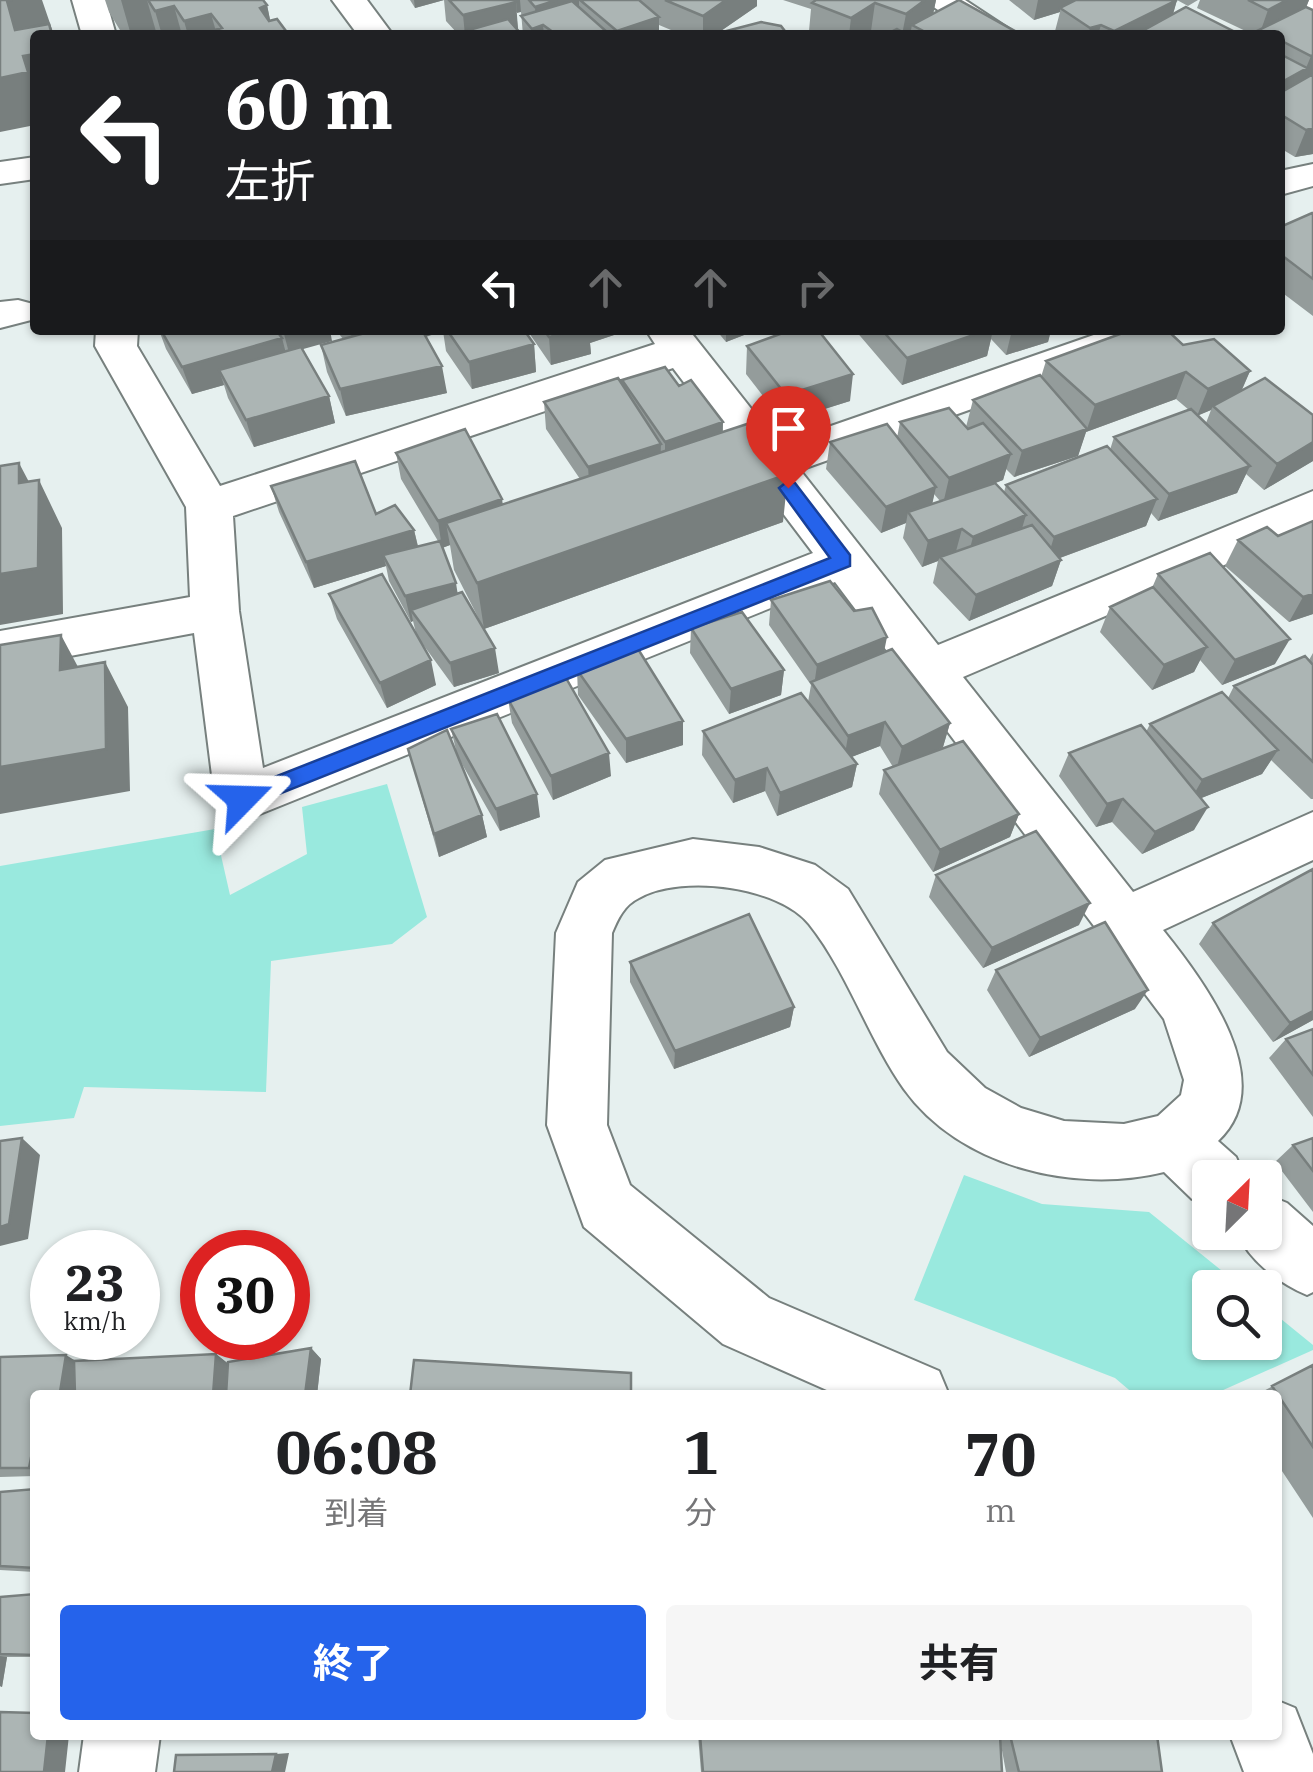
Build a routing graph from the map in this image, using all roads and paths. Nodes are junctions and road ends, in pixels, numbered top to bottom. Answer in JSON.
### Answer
{"nodes":[{"id":1,"x":89,"y":0,"type":"edge"},
{"id":2,"x":349,"y":0,"type":"edge"},
{"id":3,"x":942,"y":0,"type":"edge"},
{"id":4,"x":98,"y":30,"type":"edge"},
{"id":5,"x":372,"y":30,"type":"edge"},
{"id":6,"x":993,"y":30,"type":"edge"},
{"id":7,"x":30,"y":169,"type":"edge"},
{"id":8,"x":0,"y":172,"type":"edge"},
{"id":9,"x":1313,"y":174,"type":"edge"},
{"id":10,"x":1285,"y":181,"type":"edge"},
{"id":11,"x":1165,"y":335,"type":"edge"},
{"id":12,"x":129,"y":337,"type":"edge"},
{"id":13,"x":674,"y":340,"type":"edge"},
{"id":14,"x":770,"y":464,"type":"junction"},
{"id":15,"x":209,"y":507,"type":"junction"},
{"id":16,"x":1313,"y":508,"type":"edge"},
{"id":17,"x":843,"y":560,"type":"junction"},
{"id":18,"x":216,"y":612,"type":"junction"},
{"id":19,"x":0,"y":650,"type":"edge"},
{"id":20,"x":928,"y":671,"type":"junction"},
{"id":21,"x":1313,"y":835,"type":"edge"},
{"id":22,"x":1126,"y":921,"type":"junction"},
{"id":23,"x":1194,"y":1159,"type":"edge"},
{"id":24,"x":1282,"y":1241,"type":"edge"},
{"id":25,"x":1313,"y":1260,"type":"edge"},
{"id":26,"x":904,"y":1390,"type":"edge"},
{"id":27,"x":121,"y":1740,"type":"edge"},
{"id":28,"x":1270,"y":1740,"type":"edge"},
{"id":29,"x":117,"y":1772,"type":"edge"},
{"id":30,"x":1282,"y":1772,"type":"edge"}],
"edges":[{"from":1,"to":4,"type":"street"},
{"from":2,"to":5,"type":"street"},
{"from":3,"to":6,"type":"street"},
{"from":7,"to":8,"type":"street"},
{"from":9,"to":10,"type":"street"},
{"from":11,"to":14,"type":"street"},
{"from":12,"to":15,"type":"street"},
{"from":13,"to":14,"type":"street"},
{"from":13,"to":15,"type":"street"},
{"from":14,"to":17,"type":"street"},
{"from":15,"to":18,"type":"street"},
{"from":16,"to":20,"type":"street"},
{"from":17,"to":18,"type":"street"},
{"from":17,"to":20,"type":"street"},
{"from":18,"to":19,"type":"street"},
{"from":20,"to":22,"type":"street"},
{"from":21,"to":22,"type":"street"},
{"from":22,"to":23,"type":"street"},
{"from":23,"to":26,"type":"street"},
{"from":24,"to":25,"type":"street"},
{"from":27,"to":29,"type":"street"},
{"from":28,"to":30,"type":"street"}]}
